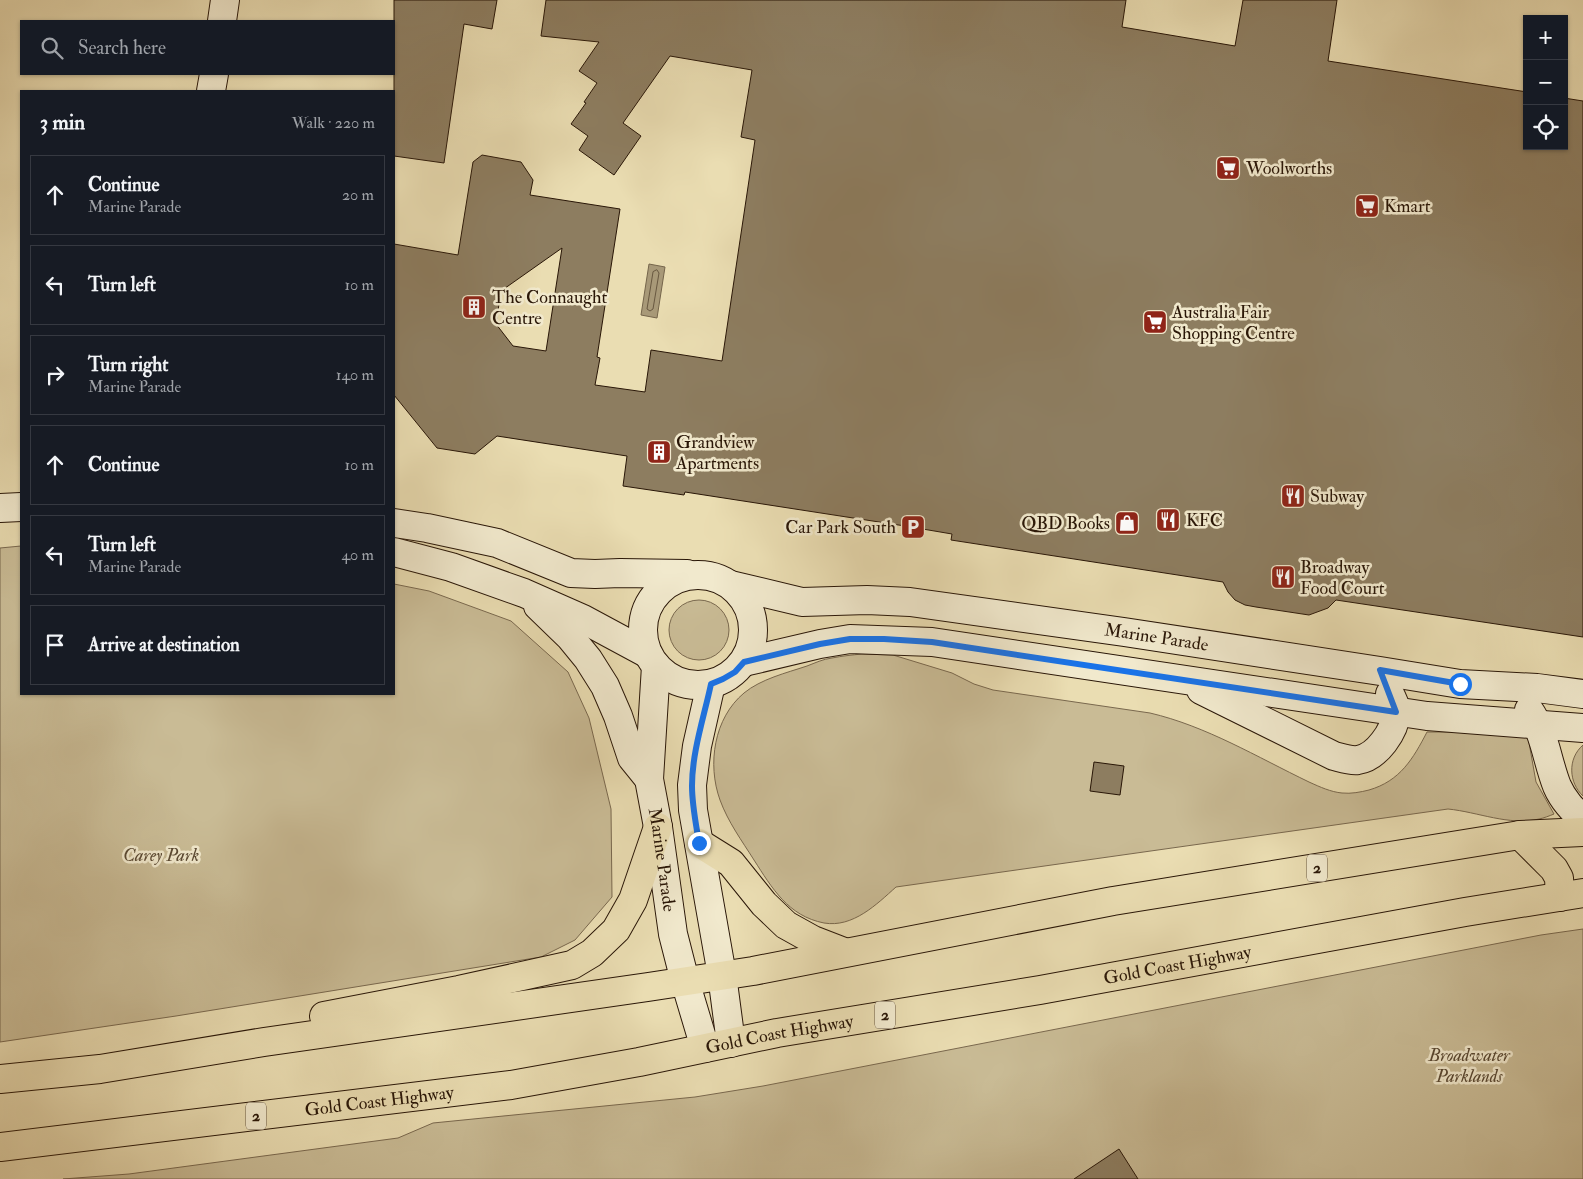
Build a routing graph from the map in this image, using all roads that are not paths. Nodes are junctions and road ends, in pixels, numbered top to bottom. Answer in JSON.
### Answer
{"nodes":[{"id":1,"x":225,"y":0,"type":"edge"},
{"id":2,"x":222,"y":20,"type":"edge"},
{"id":3,"x":214,"y":75,"type":"edge"},
{"id":4,"x":211,"y":90,"type":"edge"},
{"id":5,"x":20,"y":507,"type":"edge"},
{"id":6,"x":0,"y":508,"type":"edge"},
{"id":7,"x":395,"y":523,"type":"edge"},
{"id":8,"x":395,"y":552,"type":"edge"},
{"id":9,"x":706,"y":574,"type":"junction"},
{"id":10,"x":732,"y":585,"type":"junction"},
{"id":11,"x":524,"y":593,"type":"junction"},
{"id":12,"x":652,"y":660,"type":"junction"},
{"id":13,"x":744,"y":662,"type":"junction"},
{"id":14,"x":1380,"y":670,"type":"junction"},
{"id":15,"x":1177,"y":679,"type":"junction"},
{"id":16,"x":711,"y":684,"type":"junction"},
{"id":17,"x":1471,"y":686,"type":"junction"},
{"id":18,"x":1583,"y":694,"type":"edge"},
{"id":19,"x":1396,"y":712,"type":"junction"},
{"id":20,"x":1538,"y":725,"type":"junction"},
{"id":21,"x":1583,"y":728,"type":"edge"},
{"id":22,"x":649,"y":779,"type":"junction"},
{"id":23,"x":1583,"y":820,"type":"edge"},
{"id":24,"x":658,"y":827,"type":"junction"},
{"id":25,"x":1583,"y":832,"type":"edge"},
{"id":26,"x":1520,"y":836,"type":"junction"},
{"id":27,"x":699,"y":843,"type":"junction"},
{"id":28,"x":1571,"y":895,"type":"edge"},
{"id":29,"x":844,"y":952,"type":"junction"},
{"id":30,"x":722,"y":975,"type":"junction"},
{"id":31,"x":685,"y":981,"type":"junction"},
{"id":32,"x":264,"y":1042,"type":"junction"},
{"id":33,"x":718,"y":1046,"type":"junction"},
{"id":34,"x":0,"y":1078,"type":"edge"},
{"id":35,"x":0,"y":1147,"type":"edge"}],
"edges":[{"from":1,"to":2,"type":"street"},
{"from":3,"to":4,"type":"street"},
{"from":5,"to":6,"type":"street"},
{"from":7,"to":9,"type":"street"},
{"from":8,"to":11,"type":"street"},
{"from":9,"to":10,"type":"street"},
{"from":9,"to":12,"type":"street"},
{"from":10,"to":13,"type":"street"},
{"from":10,"to":14,"type":"street","name":"Marine Parade"},
{"from":11,"to":12,"type":"street"},
{"from":11,"to":22,"type":"street"},
{"from":12,"to":16,"type":"street"},
{"from":12,"to":22,"type":"street","name":"Marine Parade"},
{"from":13,"to":15,"type":"street"},
{"from":13,"to":16,"type":"street"},
{"from":14,"to":17,"type":"street","name":"Marine Parade"},
{"from":14,"to":19,"type":"street"},
{"from":15,"to":19,"type":"street"},
{"from":15,"to":19,"type":"street"},
{"from":16,"to":27,"type":"street"},
{"from":17,"to":18,"type":"street","name":"Marine Parade"},
{"from":17,"to":20,"type":"street"},
{"from":19,"to":20,"type":"street"},
{"from":20,"to":21,"type":"street"},
{"from":20,"to":23,"type":"street"},
{"from":22,"to":24,"type":"street","name":"Marine Parade"},
{"from":24,"to":31,"type":"street","name":"Marine Parade"},
{"from":24,"to":32,"type":"highway"},
{"from":25,"to":26,"type":"highway","number":"2"},
{"from":26,"to":28,"type":"highway"},
{"from":26,"to":29,"type":"highway","number":"2"},
{"from":27,"to":29,"type":"highway"},
{"from":27,"to":30,"type":"street"},
{"from":28,"to":33,"type":"highway","name":"Gold Coast Highway","number":"2"},
{"from":29,"to":30,"type":"highway","number":"2"},
{"from":30,"to":31,"type":"highway","number":"2"},
{"from":30,"to":33,"type":"street"},
{"from":31,"to":32,"type":"highway","number":"2"},
{"from":31,"to":33,"type":"street","name":"Marine Parade"},
{"from":32,"to":34,"type":"highway","number":"2"},
{"from":33,"to":35,"type":"highway","name":"Gold Coast Highway","number":"2"}]}
